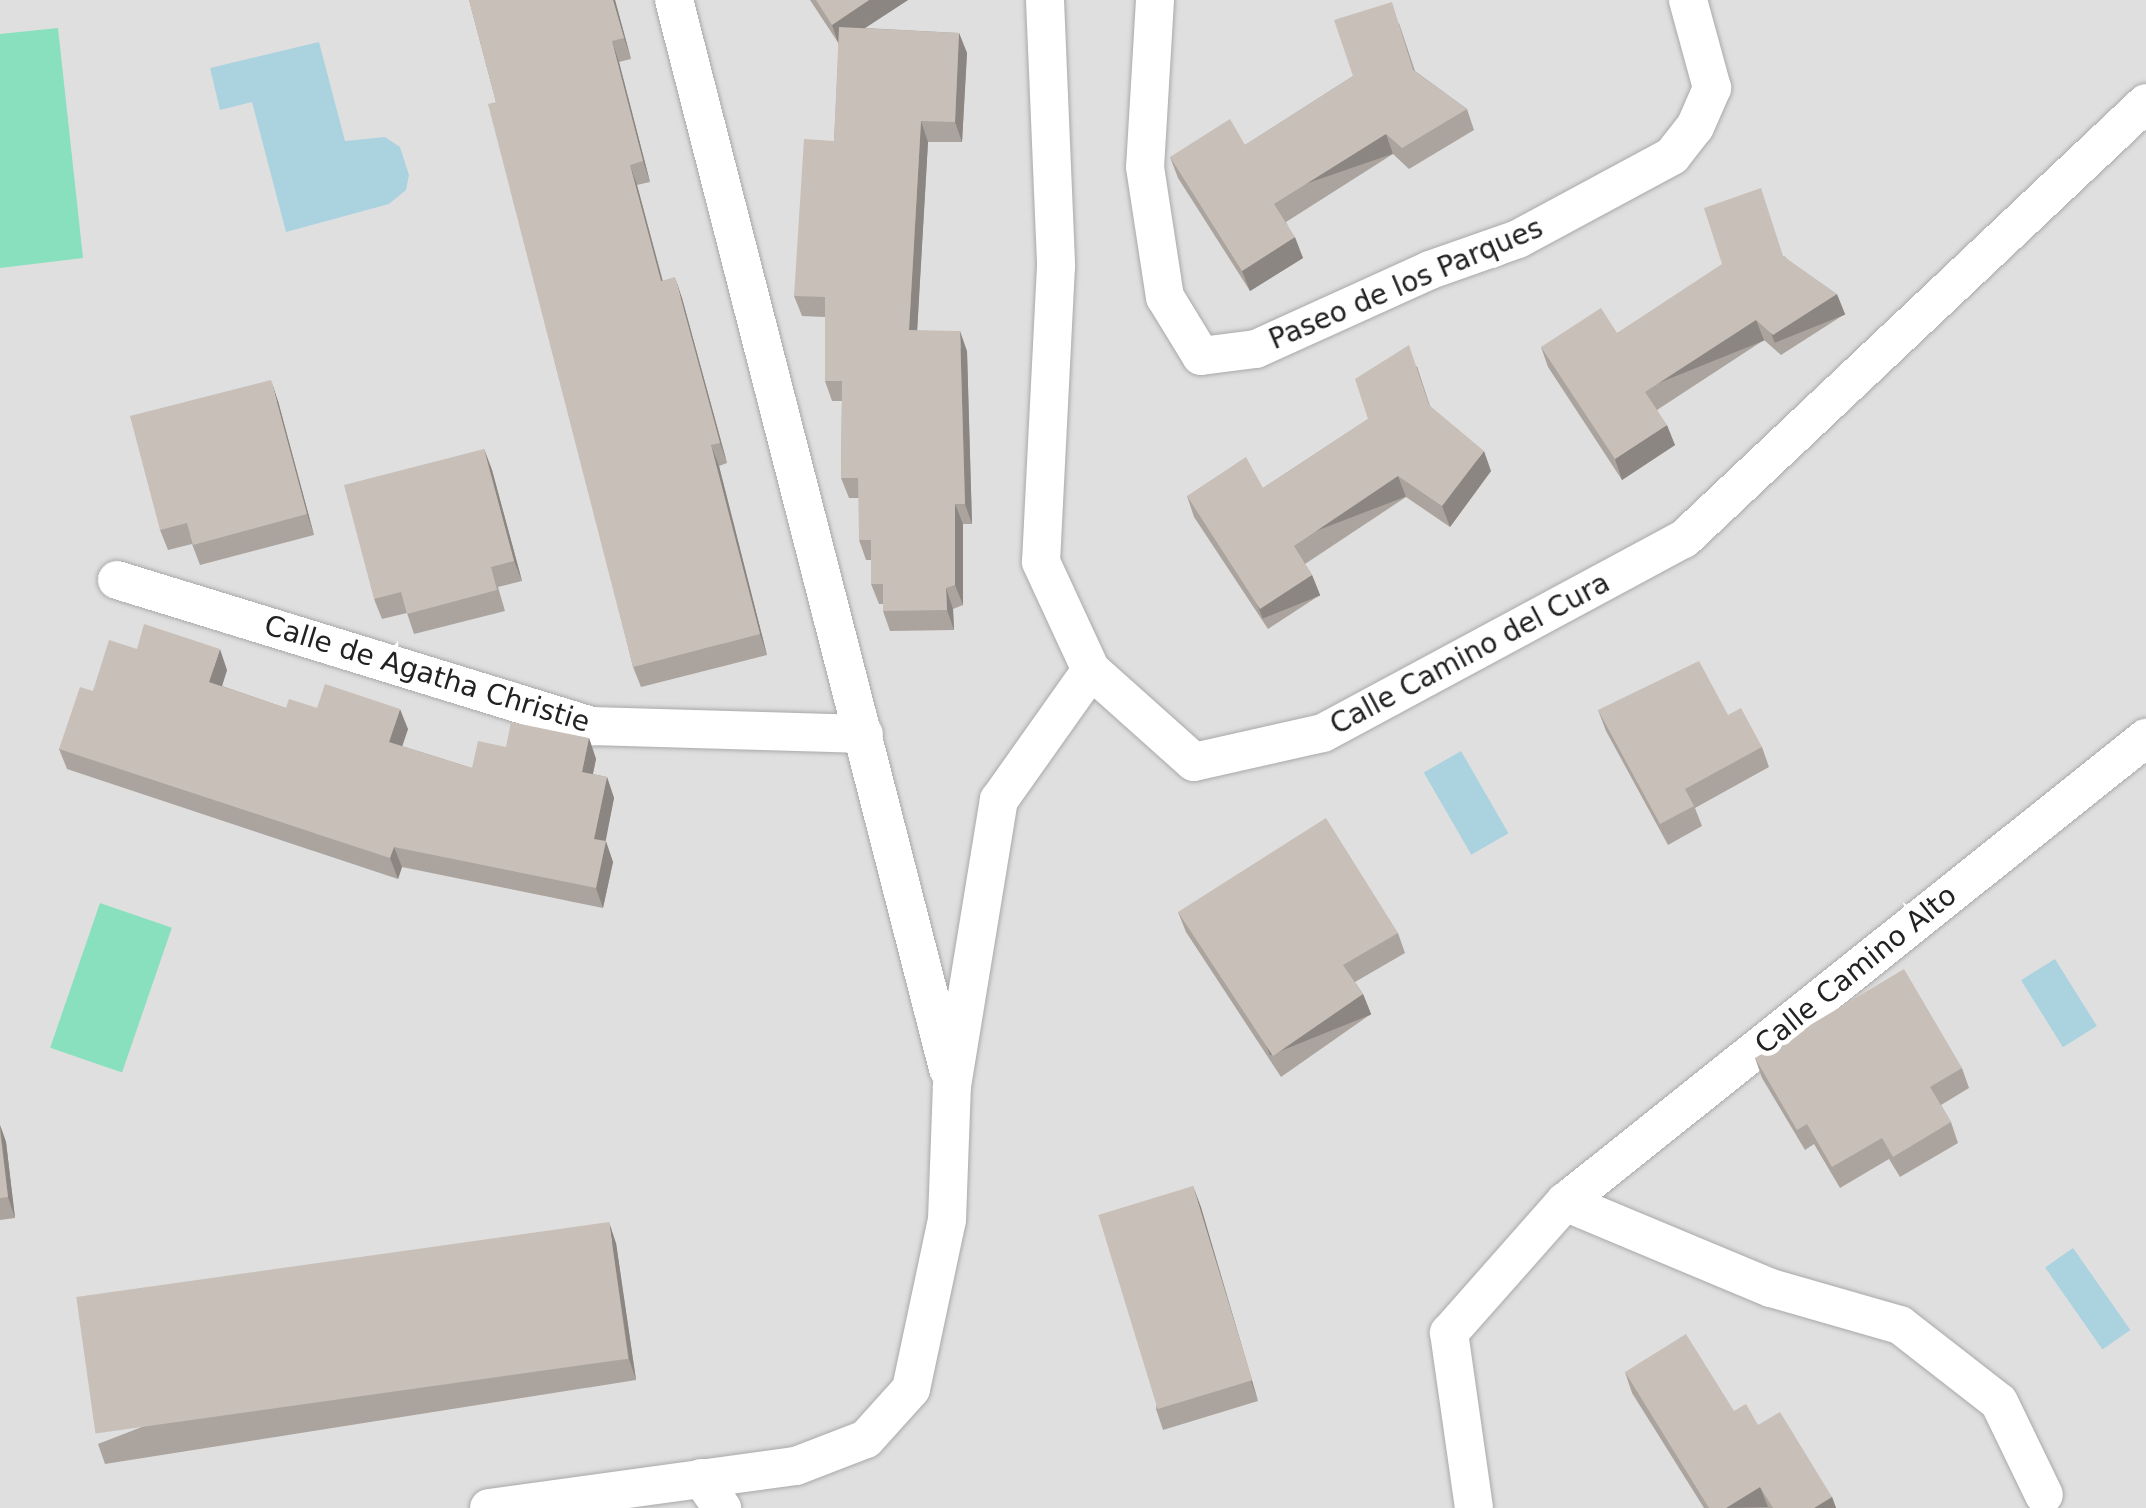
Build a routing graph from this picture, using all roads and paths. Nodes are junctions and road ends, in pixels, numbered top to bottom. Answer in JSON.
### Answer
{"nodes":[{"id":1,"x":674,"y":0,"type":"edge"},
{"id":2,"x":1045,"y":0,"type":"edge"},
{"id":3,"x":1155,"y":0,"type":"edge"},
{"id":4,"x":1688,"y":0,"type":"edge"},
{"id":5,"x":2146,"y":103,"type":"edge"},
{"id":6,"x":117,"y":580,"type":"dead end"},
{"id":7,"x":1090,"y":670,"type":"junction"},
{"id":8,"x":864,"y":734,"type":"junction"},
{"id":9,"x":2146,"y":738,"type":"edge"},
{"id":10,"x":952,"y":1086,"type":"junction"},
{"id":11,"x":1565,"y":1202,"type":"junction"},
{"id":12,"x":712,"y":1493,"type":"edge"},
{"id":13,"x":2044,"y":1495,"type":"dead end"},
{"id":14,"x":488,"y":1508,"type":"edge"},
{"id":15,"x":1474,"y":1508,"type":"edge"}],
"edges":[{"from":1,"to":8,"type":"street"},
{"from":2,"to":7,"type":"street","name":"Calle Camino del Cura"},
{"from":3,"to":4,"type":"street","name":"Paseo de los Parques"},
{"from":5,"to":7,"type":"street","name":"Calle Camino del Cura"},
{"from":6,"to":8,"type":"street","name":"Calle de Agatha Christie"},
{"from":7,"to":10,"type":"street"},
{"from":8,"to":10,"type":"street"},
{"from":9,"to":11,"type":"street","name":"Calle Camino Alto"},
{"from":10,"to":12,"type":"street"},
{"from":11,"to":13,"type":"street"},
{"from":11,"to":15,"type":"street","name":"Calle Camino Alto"},
{"from":12,"to":14,"type":"street"}]}
